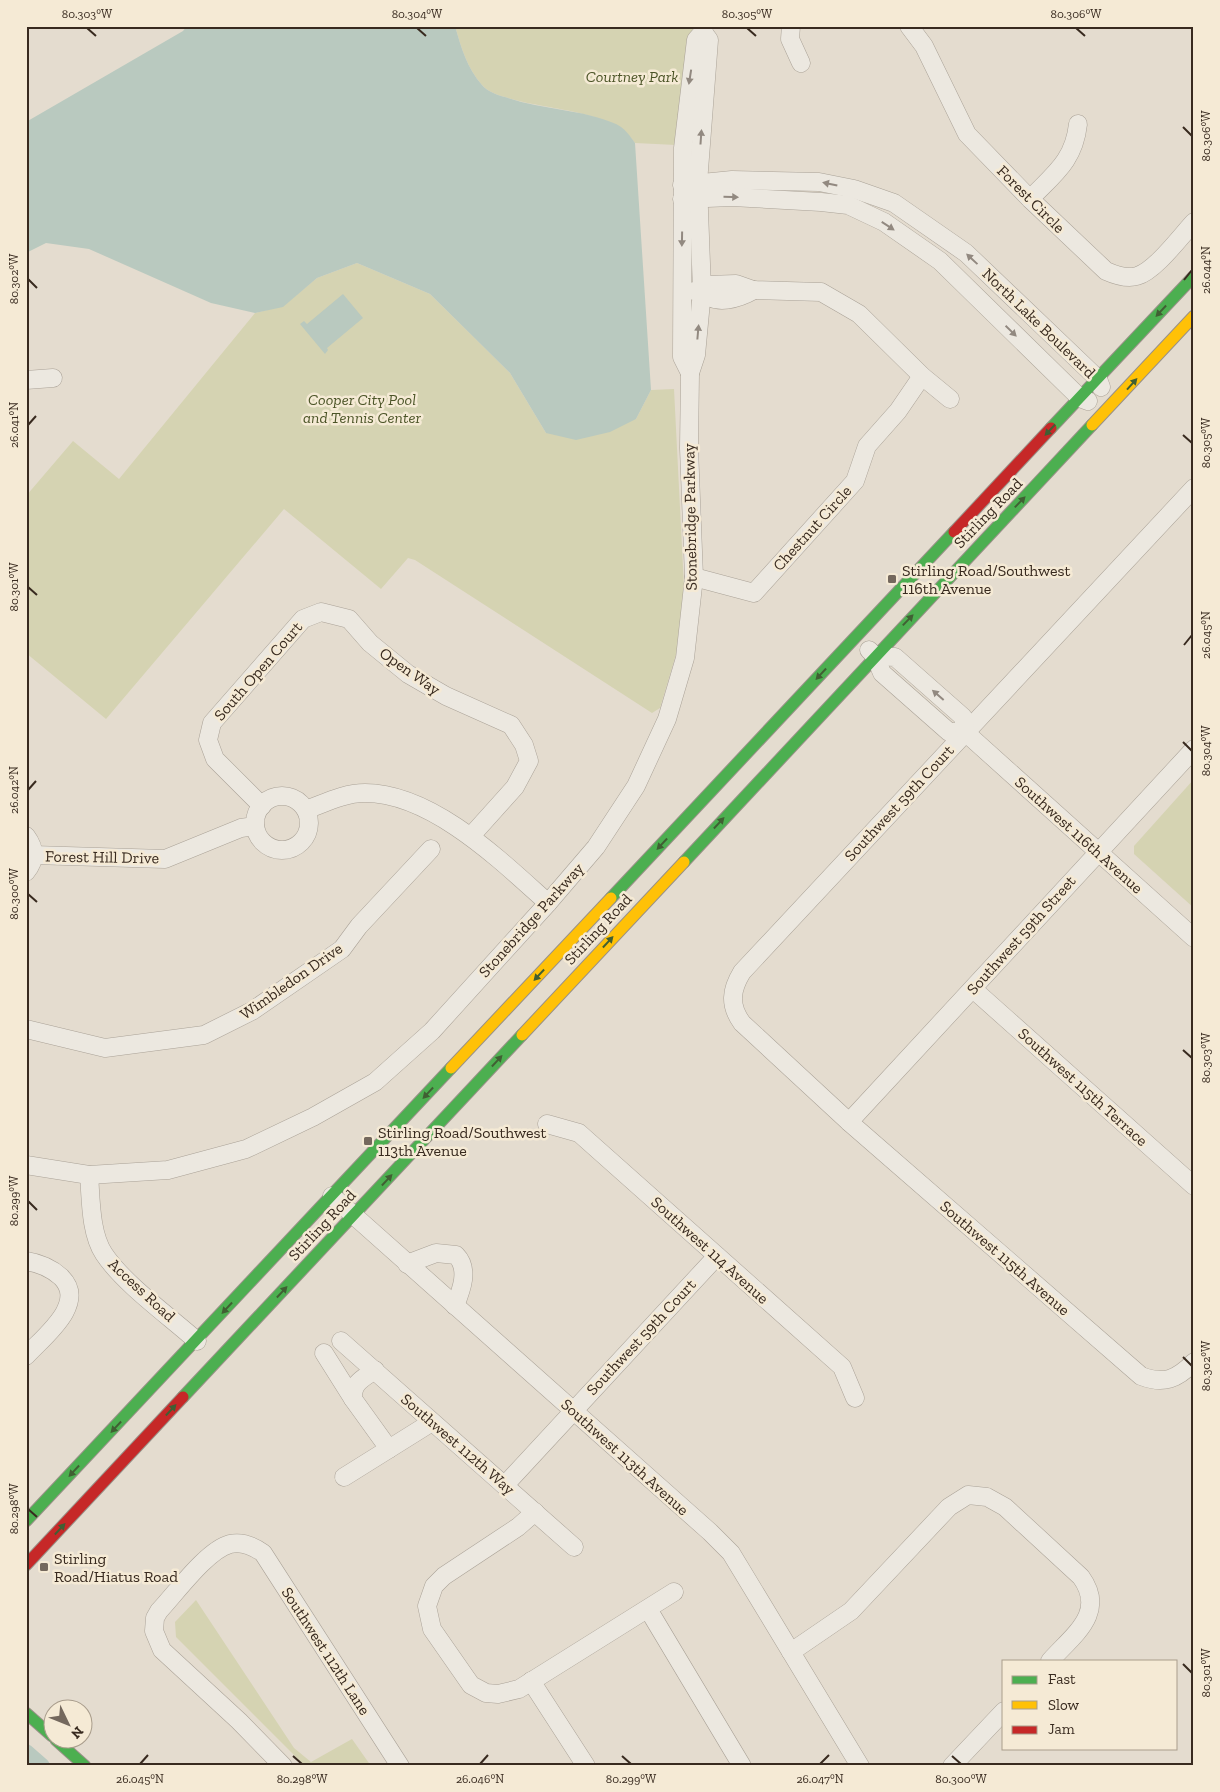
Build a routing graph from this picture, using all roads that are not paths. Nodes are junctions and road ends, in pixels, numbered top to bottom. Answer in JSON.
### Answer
{"nodes":[{"id":1,"x":791,"y":26,"type":"edge"},
{"id":2,"x":909,"y":26,"type":"edge"},
{"id":3,"x":704,"y":29,"type":"edge"},
{"id":4,"x":801,"y":63,"type":"dead end"},
{"id":5,"x":1078,"y":124,"type":"dead end"},
{"id":6,"x":690,"y":191,"type":"junction"},
{"id":7,"x":1030,"y":199,"type":"junction"},
{"id":8,"x":1194,"y":222,"type":"edge"},
{"id":9,"x":1194,"y":276,"type":"edge"},
{"id":10,"x":681,"y":291,"type":"junction"},
{"id":11,"x":702,"y":291,"type":"junction"},
{"id":12,"x":1194,"y":316,"type":"edge"},
{"id":13,"x":690,"y":373,"type":"junction"},
{"id":14,"x":922,"y":376,"type":"junction"},
{"id":15,"x":52,"y":378,"type":"dead end"},
{"id":16,"x":1098,"y":379,"type":"junction"},
{"id":17,"x":26,"y":380,"type":"edge"},
{"id":18,"x":1080,"y":398,"type":"junction"},
{"id":19,"x":950,"y":399,"type":"dead end"},
{"id":20,"x":1109,"y":409,"type":"junction"},
{"id":21,"x":1194,"y":488,"type":"edge"},
{"id":22,"x":694,"y":577,"type":"junction"},
{"id":23,"x":321,"y":612,"type":"joint"},
{"id":24,"x":855,"y":638,"type":"junction"},
{"id":25,"x":875,"y":656,"type":"junction"},
{"id":26,"x":965,"y":732,"type":"junction"},
{"id":27,"x":1194,"y":749,"type":"edge"},
{"id":28,"x":262,"y":806,"type":"junction"},
{"id":29,"x":306,"y":810,"type":"junction"},
{"id":30,"x":255,"y":826,"type":"junction"},
{"id":31,"x":26,"y":836,"type":"edge"},
{"id":32,"x":471,"y":836,"type":"junction"},
{"id":33,"x":431,"y":849,"type":"dead end"},
{"id":34,"x":1097,"y":852,"type":"junction"},
{"id":35,"x":33,"y":855,"type":"junction"},
{"id":36,"x":26,"y":872,"type":"edge"},
{"id":37,"x":548,"y":903,"type":"junction"},
{"id":38,"x":1194,"y":938,"type":"edge"},
{"id":39,"x":973,"y":989,"type":"junction"},
{"id":40,"x":26,"y":1030,"type":"edge"},
{"id":41,"x":849,"y":1122,"type":"junction"},
{"id":42,"x":547,"y":1124,"type":"dead end"},
{"id":43,"x":26,"y":1165,"type":"edge"},
{"id":44,"x":89,"y":1175,"type":"junction"},
{"id":45,"x":1194,"y":1186,"type":"edge"},
{"id":46,"x":332,"y":1196,"type":"junction"},
{"id":47,"x":353,"y":1215,"type":"junction"},
{"id":48,"x":717,"y":1256,"type":"junction"},
{"id":49,"x":26,"y":1261,"type":"edge"},
{"id":50,"x":407,"y":1264,"type":"junction"},
{"id":51,"x":455,"y":1306,"type":"junction"},
{"id":52,"x":197,"y":1341,"type":"junction"},
{"id":53,"x":341,"y":1341,"type":"dead end"},
{"id":54,"x":324,"y":1353,"type":"dead end"},
{"id":55,"x":26,"y":1356,"type":"edge"},
{"id":56,"x":1194,"y":1362,"type":"edge"},
{"id":57,"x":375,"y":1370,"type":"junction"},
{"id":58,"x":855,"y":1398,"type":"dead end"},
{"id":59,"x":353,"y":1399,"type":"junction"},
{"id":60,"x":573,"y":1410,"type":"junction"},
{"id":61,"x":432,"y":1422,"type":"junction"},
{"id":62,"x":389,"y":1449,"type":"junction"},
{"id":63,"x":344,"y":1477,"type":"dead end"},
{"id":64,"x":505,"y":1485,"type":"junction"},
{"id":65,"x":535,"y":1512,"type":"junction"},
{"id":66,"x":26,"y":1521,"type":"edge"},
{"id":67,"x":574,"y":1547,"type":"dead end"},
{"id":68,"x":26,"y":1565,"type":"edge"},
{"id":69,"x":674,"y":1592,"type":"dead end"},
{"id":70,"x":648,"y":1609,"type":"junction"},
{"id":71,"x":791,"y":1652,"type":"junction"},
{"id":72,"x":1051,"y":1660,"type":"edge"},
{"id":73,"x":532,"y":1682,"type":"junction"},
{"id":74,"x":1002,"y":1712,"type":"edge"},
{"id":75,"x":26,"y":1713,"type":"edge"},
{"id":76,"x":42,"y":1727,"type":"edge"},
{"id":77,"x":67,"y":1750,"type":"edge"},
{"id":78,"x":85,"y":1766,"type":"edge"},
{"id":79,"x":283,"y":1766,"type":"edge"},
{"id":80,"x":400,"y":1766,"type":"edge"},
{"id":81,"x":586,"y":1766,"type":"edge"},
{"id":82,"x":742,"y":1766,"type":"edge"},
{"id":83,"x":860,"y":1766,"type":"edge"},
{"id":84,"x":952,"y":1766,"type":"edge"}],
"edges":[{"from":1,"to":4,"type":"street"},
{"from":2,"to":7,"type":"street","name":"Forest Circle"},
{"from":3,"to":6,"type":"street","name":"Stonebridge Parkway"},
{"from":5,"to":7,"type":"street"},
{"from":6,"to":10,"type":"street","name":"Stonebridge Parkway","one_way":true},
{"from":6,"to":11,"type":"street","name":"Stonebridge Parkway"},
{"from":16,"to":6,"type":"street","name":"North Lake Boulevard","one_way":true},
{"from":6,"to":18,"type":"street","name":"North Lake Boulevard","one_way":true},
{"from":7,"to":8,"type":"street","name":"Forest Circle"},
{"from":9,"to":16,"type":"main road","name":"Stirling Road","one_way":true},
{"from":10,"to":11,"type":"street"},
{"from":10,"to":13,"type":"street","name":"Stonebridge Parkway"},
{"from":13,"to":11,"type":"street","name":"Stonebridge Parkway","one_way":true},
{"from":11,"to":14,"type":"street"},
{"from":20,"to":12,"type":"main road","name":"Stirling Road","one_way":true},
{"from":13,"to":22,"type":"street","name":"Stonebridge Parkway"},
{"from":14,"to":19,"type":"street"},
{"from":14,"to":22,"type":"street","name":"Chestnut Circle"},
{"from":15,"to":17,"type":"street"},
{"from":16,"to":18,"type":"main road","name":"Stirling Road"},
{"from":16,"to":20,"type":"street","name":"North Lake Boulevard"},
{"from":18,"to":20,"type":"street","name":"North Lake Boulevard"},
{"from":18,"to":24,"type":"main road","name":"Stirling Road","one_way":true},
{"from":25,"to":20,"type":"main road","name":"Stirling Road","one_way":true},
{"from":21,"to":26,"type":"street","name":"Southwest 59th Court"},
{"from":22,"to":37,"type":"street","name":"Stonebridge Parkway"},
{"from":23,"to":28,"type":"street","name":"South Open Court"},
{"from":23,"to":32,"type":"street","name":"Open Way"},
{"from":24,"to":25,"type":"street"},
{"from":24,"to":46,"type":"main road","name":"Stirling Road","one_way":true},
{"from":25,"to":26,"type":"street","name":"Southwest 116th Avenue"},
{"from":47,"to":25,"type":"main road","name":"Stirling Road","one_way":true},
{"from":26,"to":34,"type":"street","name":"Southwest 116th Avenue"},
{"from":26,"to":41,"type":"street","name":"Southwest 59th Court"},
{"from":27,"to":34,"type":"street","name":"Southwest 59th Street"},
{"from":28,"to":29,"type":"street"},
{"from":28,"to":30,"type":"street"},
{"from":29,"to":30,"type":"street"},
{"from":29,"to":32,"type":"street"},
{"from":30,"to":35,"type":"street","name":"Forest Hill Drive"},
{"from":31,"to":35,"type":"street"},
{"from":32,"to":37,"type":"street"},
{"from":33,"to":40,"type":"street","name":"Wimbledon Drive"},
{"from":34,"to":38,"type":"street","name":"Southwest 116th Avenue"},
{"from":34,"to":39,"type":"street","name":"Southwest 59th Street"},
{"from":35,"to":36,"type":"street"},
{"from":37,"to":44,"type":"street","name":"Stonebridge Parkway"},
{"from":39,"to":41,"type":"street","name":"Southwest 59th Street"},
{"from":39,"to":45,"type":"street","name":"Southwest 115th Terrace"},
{"from":41,"to":56,"type":"street","name":"Southwest 115th Avenue"},
{"from":42,"to":48,"type":"street","name":"Southwest 114 Avenue"},
{"from":43,"to":44,"type":"street","name":"Stonebridge Parkway"},
{"from":44,"to":52,"type":"street","name":"Access Road"},
{"from":46,"to":47,"type":"street","name":"Southwest 113th Avenue"},
{"from":46,"to":52,"type":"main road","name":"Stirling Road","one_way":true},
{"from":47,"to":50,"type":"street","name":"Southwest 113th Avenue"},
{"from":68,"to":47,"type":"main road","name":"Stirling Road","one_way":true},
{"from":48,"to":58,"type":"street","name":"Southwest 114 Avenue"},
{"from":48,"to":60,"type":"street","name":"Southwest 59th Court"},
{"from":49,"to":55,"type":"street"},
{"from":50,"to":51,"type":"street","name":"Southwest 113th Avenue"},
{"from":50,"to":51,"type":"street"},
{"from":51,"to":60,"type":"street","name":"Southwest 113th Avenue"},
{"from":52,"to":66,"type":"main road","name":"Stirling Road","one_way":true},
{"from":53,"to":57,"type":"street","name":"Southwest 112th Way"},
{"from":54,"to":59,"type":"street"},
{"from":57,"to":59,"type":"street"},
{"from":57,"to":61,"type":"street","name":"Southwest 112th Way"},
{"from":59,"to":62,"type":"street"},
{"from":60,"to":64,"type":"street","name":"Southwest 59th Court"},
{"from":60,"to":71,"type":"street","name":"Southwest 113th Avenue"},
{"from":61,"to":62,"type":"street"},
{"from":61,"to":64,"type":"street","name":"Southwest 112th Way"},
{"from":62,"to":63,"type":"street"},
{"from":64,"to":65,"type":"street","name":"Southwest 112th Way"},
{"from":65,"to":67,"type":"street","name":"Southwest 112th Way"},
{"from":65,"to":73,"type":"street"},
{"from":69,"to":70,"type":"street"},
{"from":70,"to":73,"type":"street"},
{"from":70,"to":82,"type":"street"},
{"from":71,"to":72,"type":"street"},
{"from":71,"to":83,"type":"street","name":"Southwest 113th Avenue"},
{"from":73,"to":81,"type":"street"},
{"from":74,"to":84,"type":"street"},
{"from":75,"to":76,"type":"main road"},
{"from":77,"to":78,"type":"main road"},
{"from":79,"to":80,"type":"street","name":"Southwest 112th Lane"}]}
